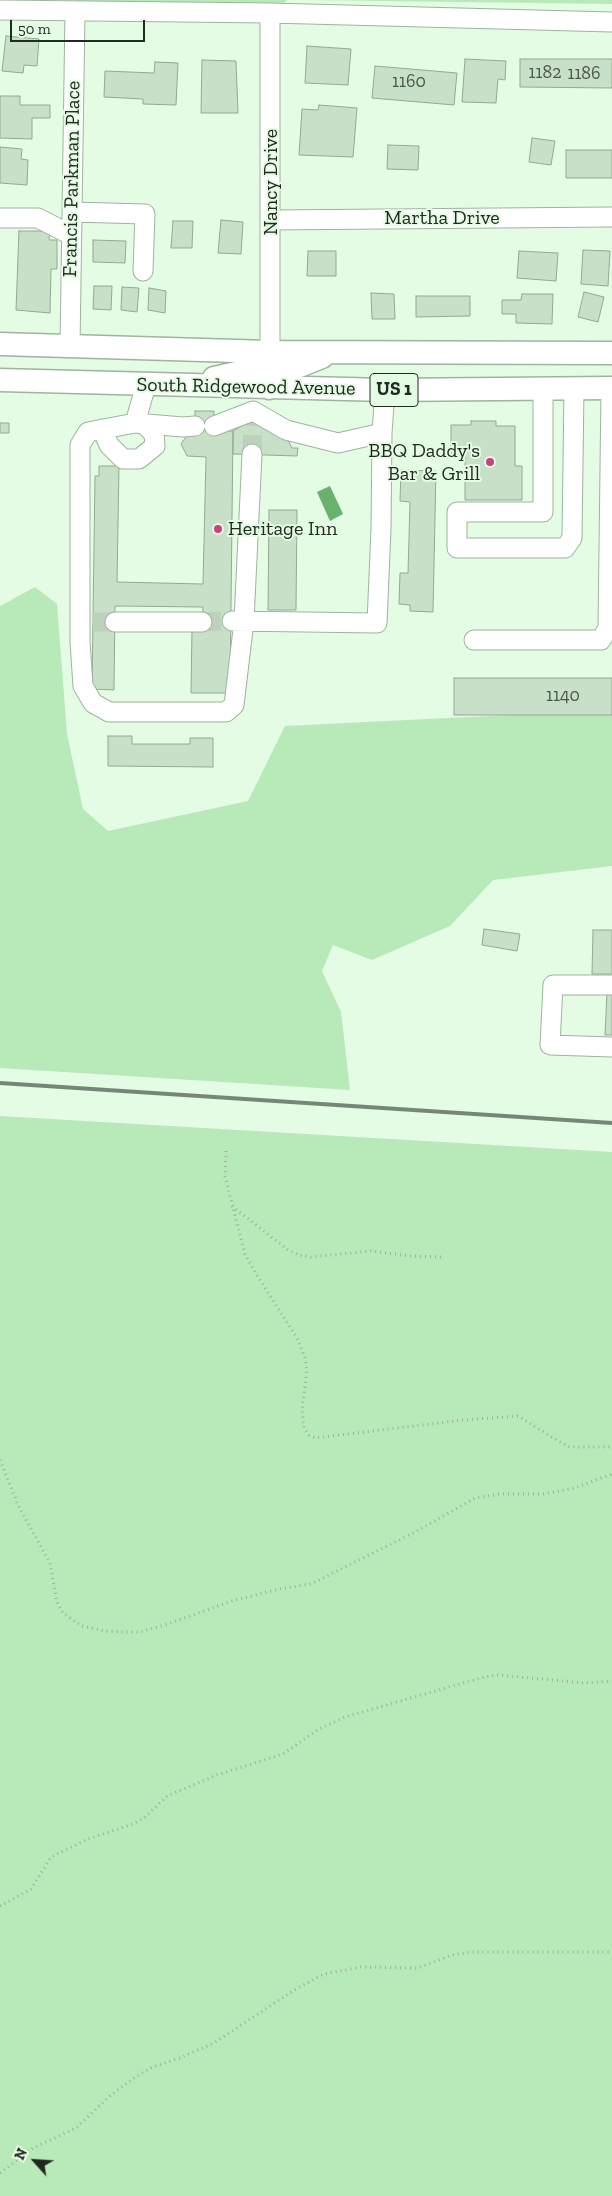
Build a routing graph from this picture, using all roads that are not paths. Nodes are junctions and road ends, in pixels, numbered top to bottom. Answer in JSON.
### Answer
{"nodes":[{"id":1,"x":0,"y":10,"type":"edge"},
{"id":2,"x":75,"y":12,"type":"junction"},
{"id":3,"x":270,"y":12,"type":"junction"},
{"id":4,"x":612,"y":22,"type":"edge"},
{"id":5,"x":72,"y":212,"type":"junction"},
{"id":6,"x":612,"y":217,"type":"edge"},
{"id":7,"x":0,"y":218,"type":"edge"},
{"id":8,"x":272,"y":220,"type":"junction"},
{"id":9,"x":71,"y":235,"type":"junction"},
{"id":10,"x":143,"y":270,"type":"dead end"},
{"id":11,"x":0,"y":344,"type":"edge"},
{"id":12,"x":70,"y":347,"type":"junction"},
{"id":13,"x":270,"y":352,"type":"junction"},
{"id":14,"x":333,"y":352,"type":"junction"},
{"id":15,"x":612,"y":354,"type":"edge"},
{"id":16,"x":0,"y":380,"type":"edge"},
{"id":17,"x":146,"y":385,"type":"junction"},
{"id":18,"x":176,"y":386,"type":"junction"},
{"id":19,"x":262,"y":388,"type":"junction"},
{"id":20,"x":543,"y":388,"type":"junction"},
{"id":21,"x":574,"y":388,"type":"junction"},
{"id":22,"x":611,"y":388,"type":"edge"},
{"id":23,"x":385,"y":390,"type":"junction"},
{"id":24,"x":253,"y":415,"type":"junction"},
{"id":25,"x":139,"y":423,"type":"junction"},
{"id":26,"x":195,"y":426,"type":"dead end"},
{"id":27,"x":214,"y":426,"type":"dead end"},
{"id":28,"x":102,"y":430,"type":"junction"},
{"id":29,"x":382,"y":433,"type":"junction"},
{"id":30,"x":252,"y":454,"type":"tunnel mouth"},
{"id":31,"x":237,"y":621,"type":"junction"},
{"id":32,"x":115,"y":622,"type":"tunnel mouth"},
{"id":33,"x":202,"y":622,"type":"tunnel mouth"},
{"id":34,"x":474,"y":640,"type":"dead end"},
{"id":35,"x":612,"y":986,"type":"edge"},
{"id":36,"x":612,"y":1047,"type":"edge"}],
"edges":[{"from":1,"to":2,"type":"street"},
{"from":2,"to":3,"type":"street"},
{"from":2,"to":5,"type":"street","name":"Francis Parkman Place"},
{"from":3,"to":4,"type":"street"},
{"from":3,"to":8,"type":"street","name":"Nancy Drive"},
{"from":5,"to":9,"type":"street","name":"Francis Parkman Place"},
{"from":5,"to":10,"type":"street"},
{"from":6,"to":8,"type":"street","name":"Martha Drive"},
{"from":7,"to":9,"type":"street"},
{"from":8,"to":13,"type":"street","name":"Nancy Drive"},
{"from":9,"to":12,"type":"street","name":"Francis Parkman Place"},
{"from":11,"to":12,"type":"main road","name":"South Ridgewood Avenue","number":"US 1"},
{"from":12,"to":13,"type":"main road","name":"South Ridgewood Avenue","number":"US 1"},
{"from":13,"to":14,"type":"main road","name":"South Ridgewood Avenue","number":"US 1"},
{"from":13,"to":18,"type":"main road"},
{"from":14,"to":15,"type":"main road","name":"South Ridgewood Avenue","number":"US 1"},
{"from":14,"to":19,"type":"main road"},
{"from":16,"to":17,"type":"main road","name":"South Ridgewood Avenue","number":"US 1"},
{"from":17,"to":18,"type":"main road","name":"South Ridgewood Avenue","number":"US 1"},
{"from":17,"to":25,"type":"street"},
{"from":18,"to":19,"type":"main road","name":"South Ridgewood Avenue","number":"US 1"},
{"from":19,"to":23,"type":"main road","name":"South Ridgewood Avenue","number":"US 1"},
{"from":19,"to":24,"type":"street"},
{"from":20,"to":21,"type":"main road","name":"South Ridgewood Avenue","number":"US 1"},
{"from":20,"to":21,"type":"street"},
{"from":20,"to":23,"type":"main road","name":"South Ridgewood Avenue","number":"US 1"},
{"from":21,"to":22,"type":"main road","name":"South Ridgewood Avenue","number":"US 1"},
{"from":22,"to":34,"type":"street"},
{"from":23,"to":29,"type":"street"},
{"from":24,"to":27,"type":"street"},
{"from":24,"to":29,"type":"street"},
{"from":25,"to":26,"type":"street"},
{"from":25,"to":28,"type":"street"},
{"from":25,"to":28,"type":"street"},
{"from":28,"to":31,"type":"street"},
{"from":29,"to":31,"type":"street"},
{"from":30,"to":31,"type":"street"},
{"from":32,"to":33,"type":"street"},
{"from":35,"to":36,"type":"street"}]}
